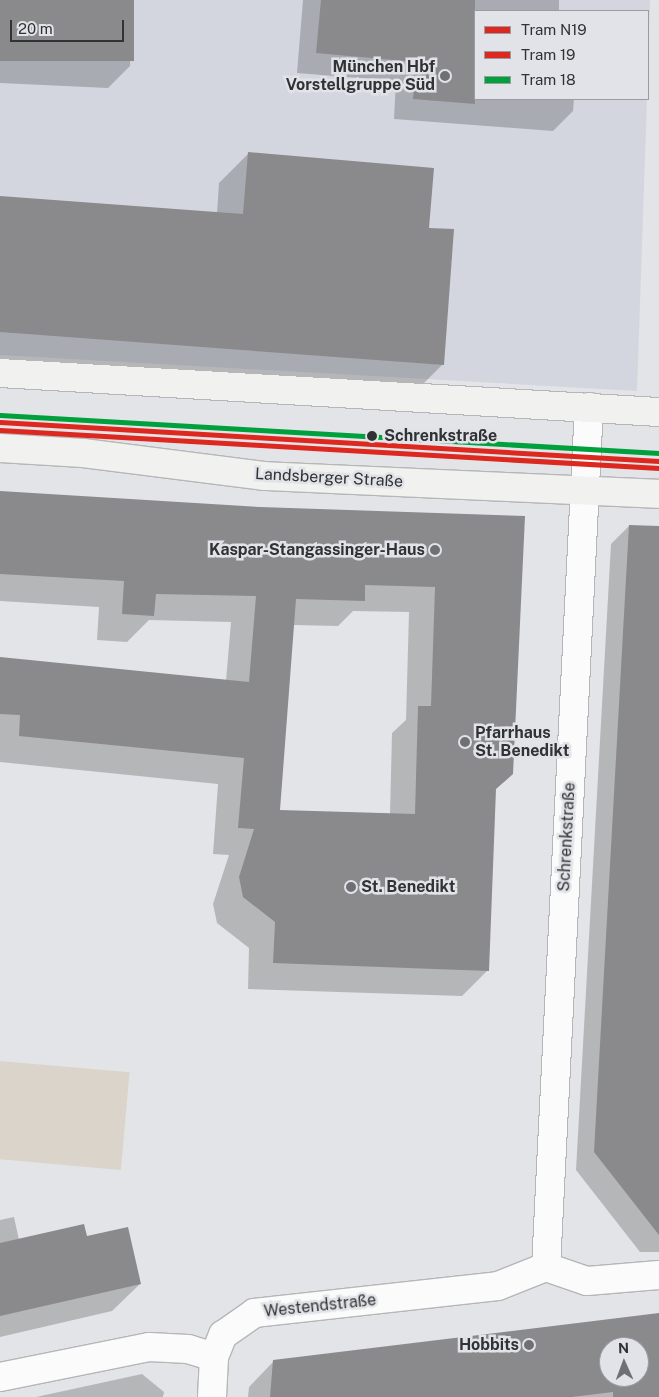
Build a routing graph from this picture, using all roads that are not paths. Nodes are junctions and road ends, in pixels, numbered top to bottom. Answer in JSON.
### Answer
{"nodes":[{"id":1,"x":0,"y":373,"type":"edge"},
{"id":2,"x":589,"y":406,"type":"junction"},
{"id":3,"x":659,"y":412,"type":"edge"},
{"id":4,"x":0,"y":448,"type":"edge"},
{"id":5,"x":584,"y":491,"type":"junction"},
{"id":6,"x":659,"y":494,"type":"edge"},
{"id":7,"x":546,"y":1267,"type":"junction"},
{"id":8,"x":659,"y":1275,"type":"edge"},
{"id":9,"x":214,"y":1356,"type":"junction"},
{"id":10,"x":0,"y":1376,"type":"edge"},
{"id":11,"x":212,"y":1397,"type":"edge"}],
"edges":[{"from":1,"to":2,"type":"main road"},
{"from":2,"to":3,"type":"main road"},
{"from":2,"to":5,"type":"street","name":"Schrenkstraße"},
{"from":4,"to":5,"type":"main road","name":"Landsberger Straße"},
{"from":5,"to":6,"type":"main road","name":"Landsberger Straße"},
{"from":5,"to":7,"type":"street","name":"Schrenkstraße"},
{"from":7,"to":8,"type":"street"},
{"from":7,"to":9,"type":"street","name":"Westendstraße"},
{"from":9,"to":10,"type":"street"},
{"from":9,"to":11,"type":"street"}]}
